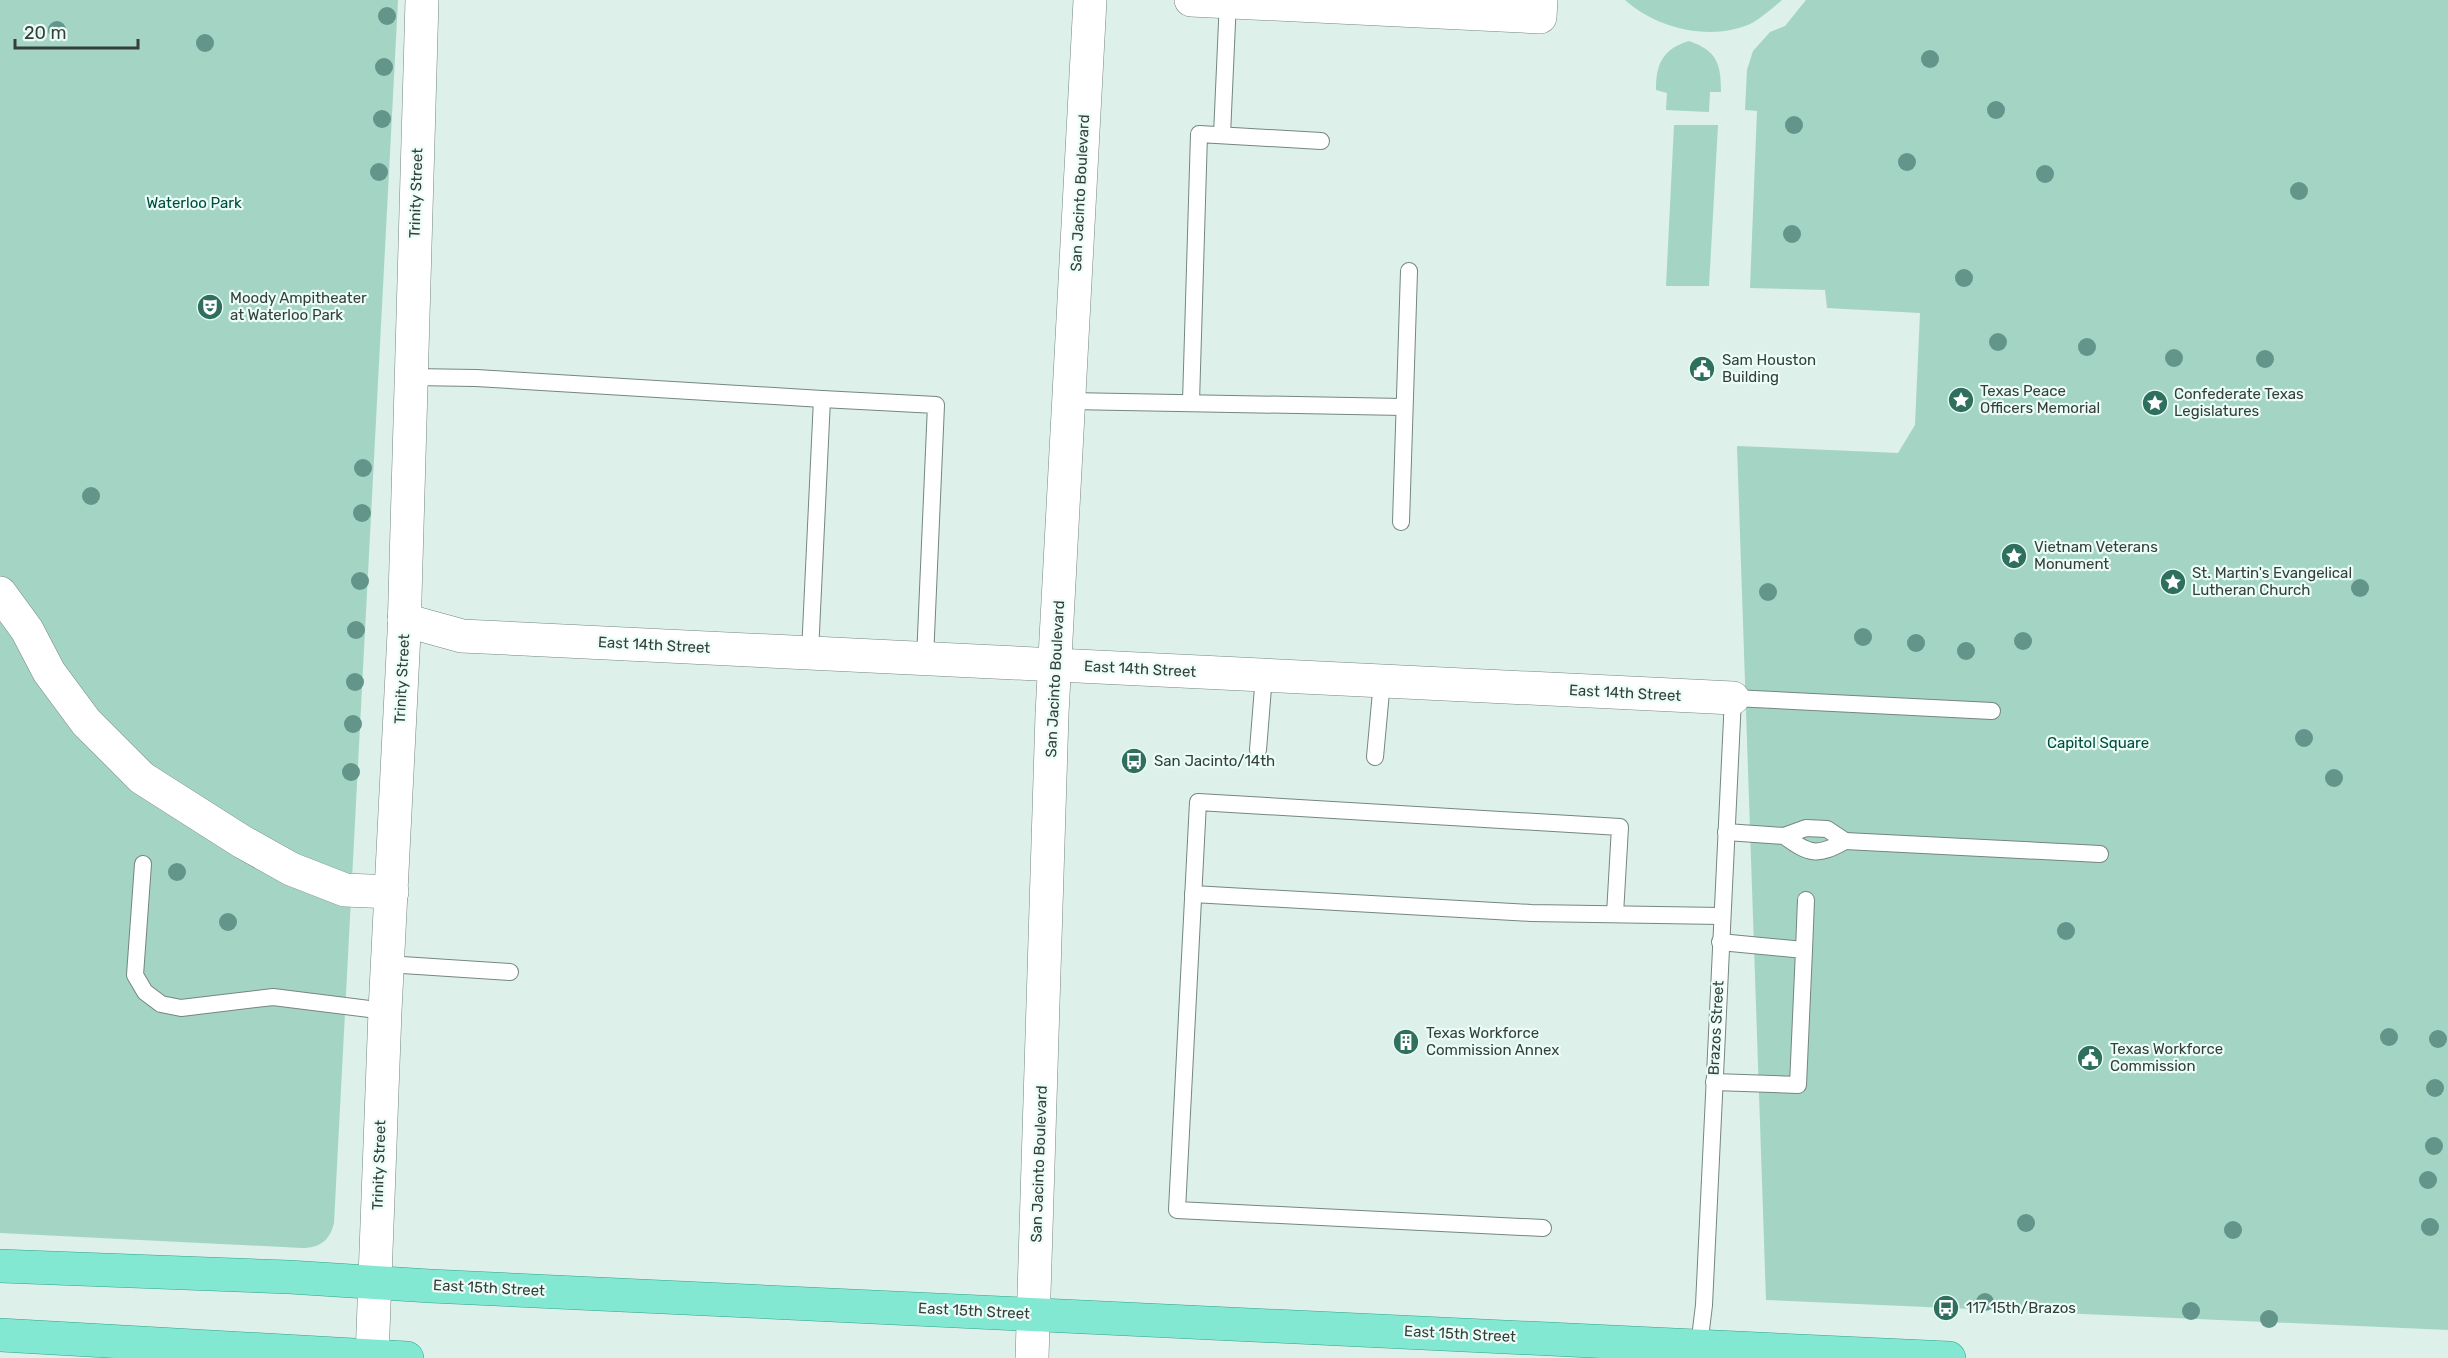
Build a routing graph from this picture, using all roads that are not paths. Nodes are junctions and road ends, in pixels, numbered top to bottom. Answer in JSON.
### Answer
{"nodes":[{"id":1,"x":422,"y":0,"type":"edge"},
{"id":2,"x":1090,"y":0,"type":"edge"},
{"id":3,"x":1191,"y":0,"type":"edge"},
{"id":4,"x":1228,"y":1,"type":"edge"},
{"id":5,"x":1541,"y":8,"type":"edge"},
{"id":6,"x":1222,"y":135,"type":"junction"},
{"id":7,"x":1321,"y":141,"type":"dead end"},
{"id":8,"x":1408,"y":271,"type":"dead end"},
{"id":9,"x":411,"y":377,"type":"junction"},
{"id":10,"x":822,"y":399,"type":"junction"},
{"id":11,"x":1069,"y":401,"type":"junction"},
{"id":12,"x":1191,"y":402,"type":"junction"},
{"id":13,"x":1404,"y":407,"type":"junction"},
{"id":14,"x":1401,"y":522,"type":"dead end"},
{"id":15,"x":0,"y":593,"type":"edge"},
{"id":16,"x":404,"y":620,"type":"junction"},
{"id":17,"x":810,"y":653,"type":"junction"},
{"id":18,"x":925,"y":659,"type":"junction"},
{"id":19,"x":1055,"y":665,"type":"junction"},
{"id":20,"x":1264,"y":675,"type":"junction"},
{"id":21,"x":1382,"y":681,"type":"junction"},
{"id":22,"x":1733,"y":698,"type":"junction"},
{"id":23,"x":1992,"y":711,"type":"dead end"},
{"id":24,"x":1258,"y":750,"type":"dead end"},
{"id":25,"x":1375,"y":757,"type":"dead end"},
{"id":26,"x":1726,"y":832,"type":"junction"},
{"id":27,"x":1784,"y":836,"type":"junction"},
{"id":28,"x":1845,"y":842,"type":"junction"},
{"id":29,"x":2100,"y":854,"type":"dead end"},
{"id":30,"x":143,"y":864,"type":"dead end"},
{"id":31,"x":392,"y":892,"type":"junction"},
{"id":32,"x":1192,"y":894,"type":"junction"},
{"id":33,"x":1806,"y":900,"type":"dead end"},
{"id":34,"x":1615,"y":914,"type":"junction"},
{"id":35,"x":1721,"y":916,"type":"junction"},
{"id":36,"x":1720,"y":942,"type":"junction"},
{"id":37,"x":1804,"y":950,"type":"junction"},
{"id":38,"x":387,"y":964,"type":"junction"},
{"id":39,"x":510,"y":972,"type":"dead end"},
{"id":40,"x":385,"y":1011,"type":"junction"},
{"id":41,"x":1714,"y":1082,"type":"junction"},
{"id":42,"x":1543,"y":1228,"type":"dead end"},
{"id":43,"x":1,"y":1266,"type":"edge"},
{"id":44,"x":375,"y":1283,"type":"junction"},
{"id":45,"x":1034,"y":1314,"type":"junction"},
{"id":46,"x":0,"y":1335,"type":"edge"},
{"id":47,"x":1699,"y":1352,"type":"edge"},
{"id":48,"x":372,"y":1357,"type":"edge"},
{"id":49,"x":407,"y":1358,"type":"edge"},
{"id":50,"x":1032,"y":1358,"type":"edge"},
{"id":51,"x":1949,"y":1358,"type":"edge"}],
"edges":[{"from":1,"to":9,"type":"main road","name":"Trinity Street"},
{"from":2,"to":11,"type":"main road","name":"San Jacinto Boulevard"},
{"from":3,"to":4,"type":"main road"},
{"from":4,"to":5,"type":"main road"},
{"from":4,"to":6,"type":"lane"},
{"from":6,"to":7,"type":"lane"},
{"from":6,"to":12,"type":"lane"},
{"from":8,"to":13,"type":"lane"},
{"from":9,"to":10,"type":"lane"},
{"from":9,"to":16,"type":"main road","name":"Trinity Street"},
{"from":10,"to":17,"type":"lane"},
{"from":10,"to":18,"type":"lane"},
{"from":11,"to":12,"type":"lane"},
{"from":11,"to":19,"type":"main road","name":"San Jacinto Boulevard"},
{"from":12,"to":13,"type":"lane"},
{"from":13,"to":14,"type":"lane"},
{"from":15,"to":31,"type":"main road"},
{"from":16,"to":17,"type":"main road","name":"East 14th Street"},
{"from":16,"to":31,"type":"main road","name":"Trinity Street"},
{"from":17,"to":18,"type":"main road","name":"East 14th Street"},
{"from":18,"to":19,"type":"main road","name":"East 14th Street"},
{"from":19,"to":20,"type":"main road","name":"East 14th Street"},
{"from":19,"to":45,"type":"main road","name":"San Jacinto Boulevard"},
{"from":20,"to":21,"type":"main road","name":"East 14th Street"},
{"from":20,"to":24,"type":"lane"},
{"from":21,"to":22,"type":"main road","name":"East 14th Street"},
{"from":21,"to":25,"type":"lane"},
{"from":22,"to":23,"type":"lane"},
{"from":22,"to":26,"type":"lane","name":"Brazos Street"},
{"from":26,"to":27,"type":"lane"},
{"from":26,"to":35,"type":"lane","name":"Brazos Street"},
{"from":27,"to":28,"type":"lane"},
{"from":27,"to":28,"type":"lane"},
{"from":28,"to":29,"type":"lane"},
{"from":30,"to":40,"type":"lane"},
{"from":31,"to":38,"type":"main road","name":"Trinity Street"},
{"from":32,"to":34,"type":"lane"},
{"from":32,"to":34,"type":"lane"},
{"from":32,"to":42,"type":"lane"},
{"from":33,"to":37,"type":"lane"},
{"from":34,"to":35,"type":"lane"},
{"from":35,"to":36,"type":"lane","name":"Brazos Street"},
{"from":36,"to":37,"type":"lane"},
{"from":36,"to":41,"type":"lane","name":"Brazos Street"},
{"from":37,"to":41,"type":"lane"},
{"from":38,"to":39,"type":"lane"},
{"from":38,"to":40,"type":"main road","name":"Trinity Street"},
{"from":40,"to":44,"type":"main road","name":"Trinity Street"},
{"from":41,"to":47,"type":"lane","name":"Brazos Street"},
{"from":43,"to":44,"type":"main road","name":"East 15th Street"},
{"from":44,"to":45,"type":"main road","name":"East 15th Street"},
{"from":44,"to":48,"type":"main road","name":"Trinity Street"},
{"from":45,"to":47,"type":"main road","name":"East 15th Street"},
{"from":45,"to":50,"type":"main road","name":"San Jacinto Boulevard"},
{"from":46,"to":48,"type":"main road"},
{"from":47,"to":51,"type":"main road","name":"East 15th Street"},
{"from":48,"to":49,"type":"main road"}]}
